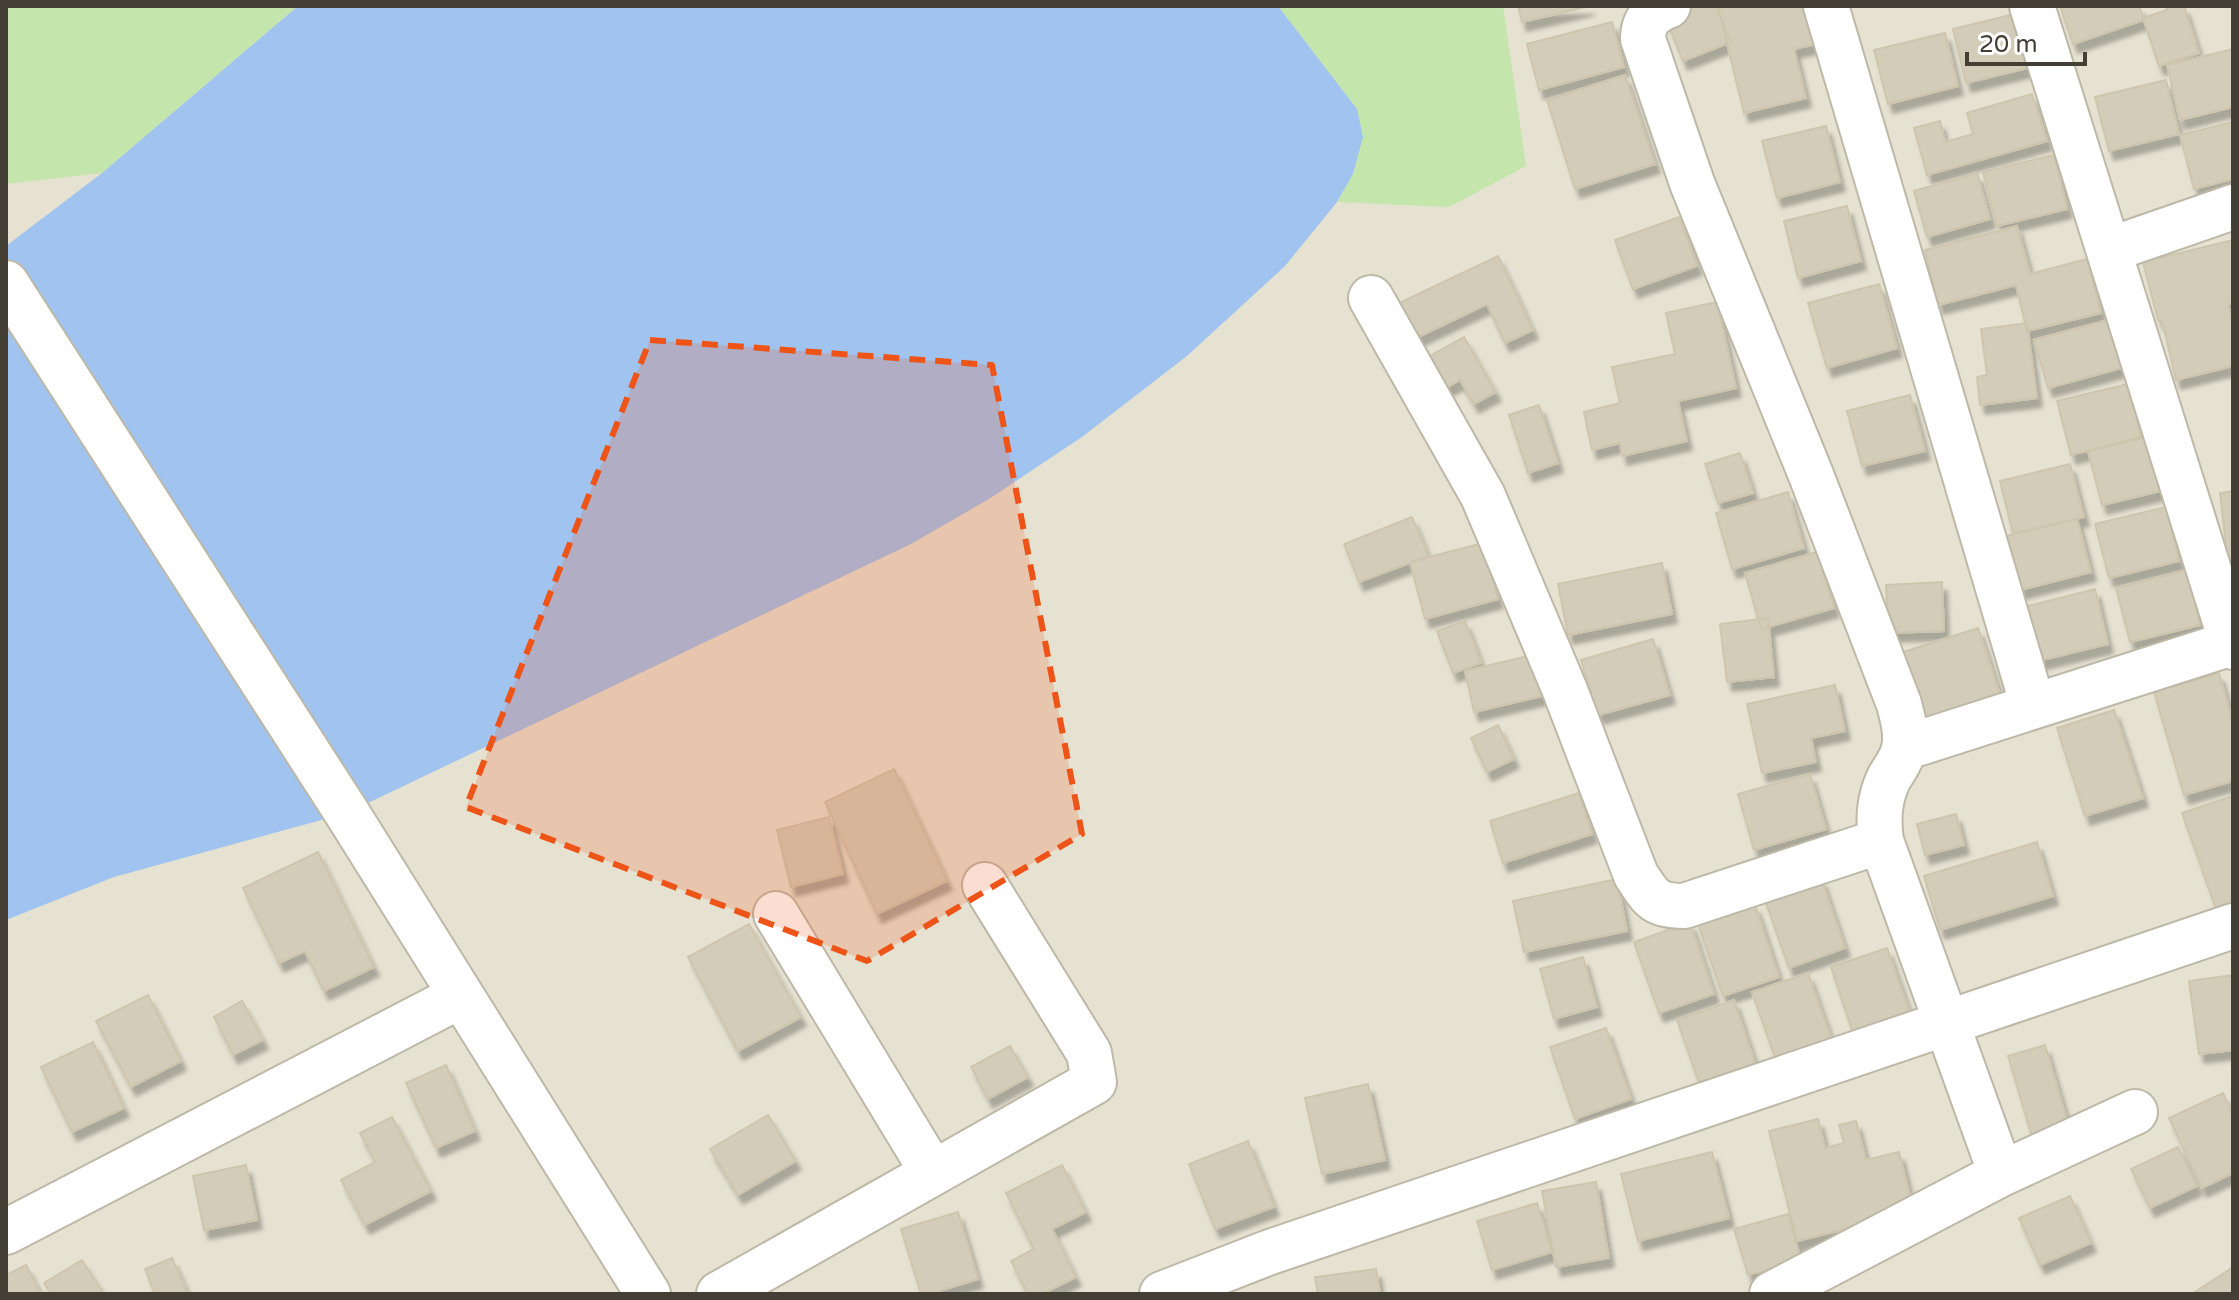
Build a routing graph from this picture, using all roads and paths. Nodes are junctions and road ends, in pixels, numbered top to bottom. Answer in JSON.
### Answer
{"nodes":[{"id":1,"x":1668,"y":6,"type":"edge"},
{"id":2,"x":1826,"y":6,"type":"edge"},
{"id":3,"x":2032,"y":6,"type":"edge"},
{"id":4,"x":2233,"y":207,"type":"edge"},
{"id":5,"x":2109,"y":250,"type":"junction"},
{"id":6,"x":6,"y":283,"type":"edge"},
{"id":7,"x":1371,"y":298,"type":"dead end"},
{"id":8,"x":2232,"y":645,"type":"edge"},
{"id":9,"x":2033,"y":706,"type":"junction"},
{"id":10,"x":1904,"y":748,"type":"junction"},
{"id":11,"x":1881,"y":841,"type":"junction"},
{"id":12,"x":985,"y":885,"type":"dead end"},
{"id":13,"x":776,"y":914,"type":"dead end"},
{"id":14,"x":2233,"y":926,"type":"edge"},
{"id":15,"x":460,"y":996,"type":"junction"},
{"id":16,"x":1946,"y":1023,"type":"junction"},
{"id":17,"x":2135,"y":1112,"type":"dead end"},
{"id":18,"x":933,"y":1173,"type":"junction"},
{"id":19,"x":2001,"y":1174,"type":"junction"},
{"id":20,"x":6,"y":1232,"type":"edge"},
{"id":21,"x":648,"y":1294,"type":"edge"},
{"id":22,"x":719,"y":1294,"type":"edge"},
{"id":23,"x":1162,"y":1294,"type":"edge"},
{"id":24,"x":1772,"y":1294,"type":"edge"}],
"edges":[{"from":1,"to":10,"type":"street"},
{"from":2,"to":9,"type":"street"},
{"from":3,"to":5,"type":"street"},
{"from":4,"to":5,"type":"street"},
{"from":5,"to":8,"type":"street"},
{"from":6,"to":15,"type":"street"},
{"from":7,"to":11,"type":"street"},
{"from":8,"to":9,"type":"street"},
{"from":9,"to":10,"type":"street"},
{"from":10,"to":11,"type":"street"},
{"from":11,"to":16,"type":"street"},
{"from":12,"to":18,"type":"street"},
{"from":13,"to":18,"type":"street"},
{"from":14,"to":16,"type":"street"},
{"from":15,"to":20,"type":"street"},
{"from":15,"to":21,"type":"street"},
{"from":16,"to":19,"type":"street"},
{"from":16,"to":23,"type":"street"},
{"from":17,"to":19,"type":"street"},
{"from":18,"to":22,"type":"street"},
{"from":19,"to":24,"type":"street"}]}
